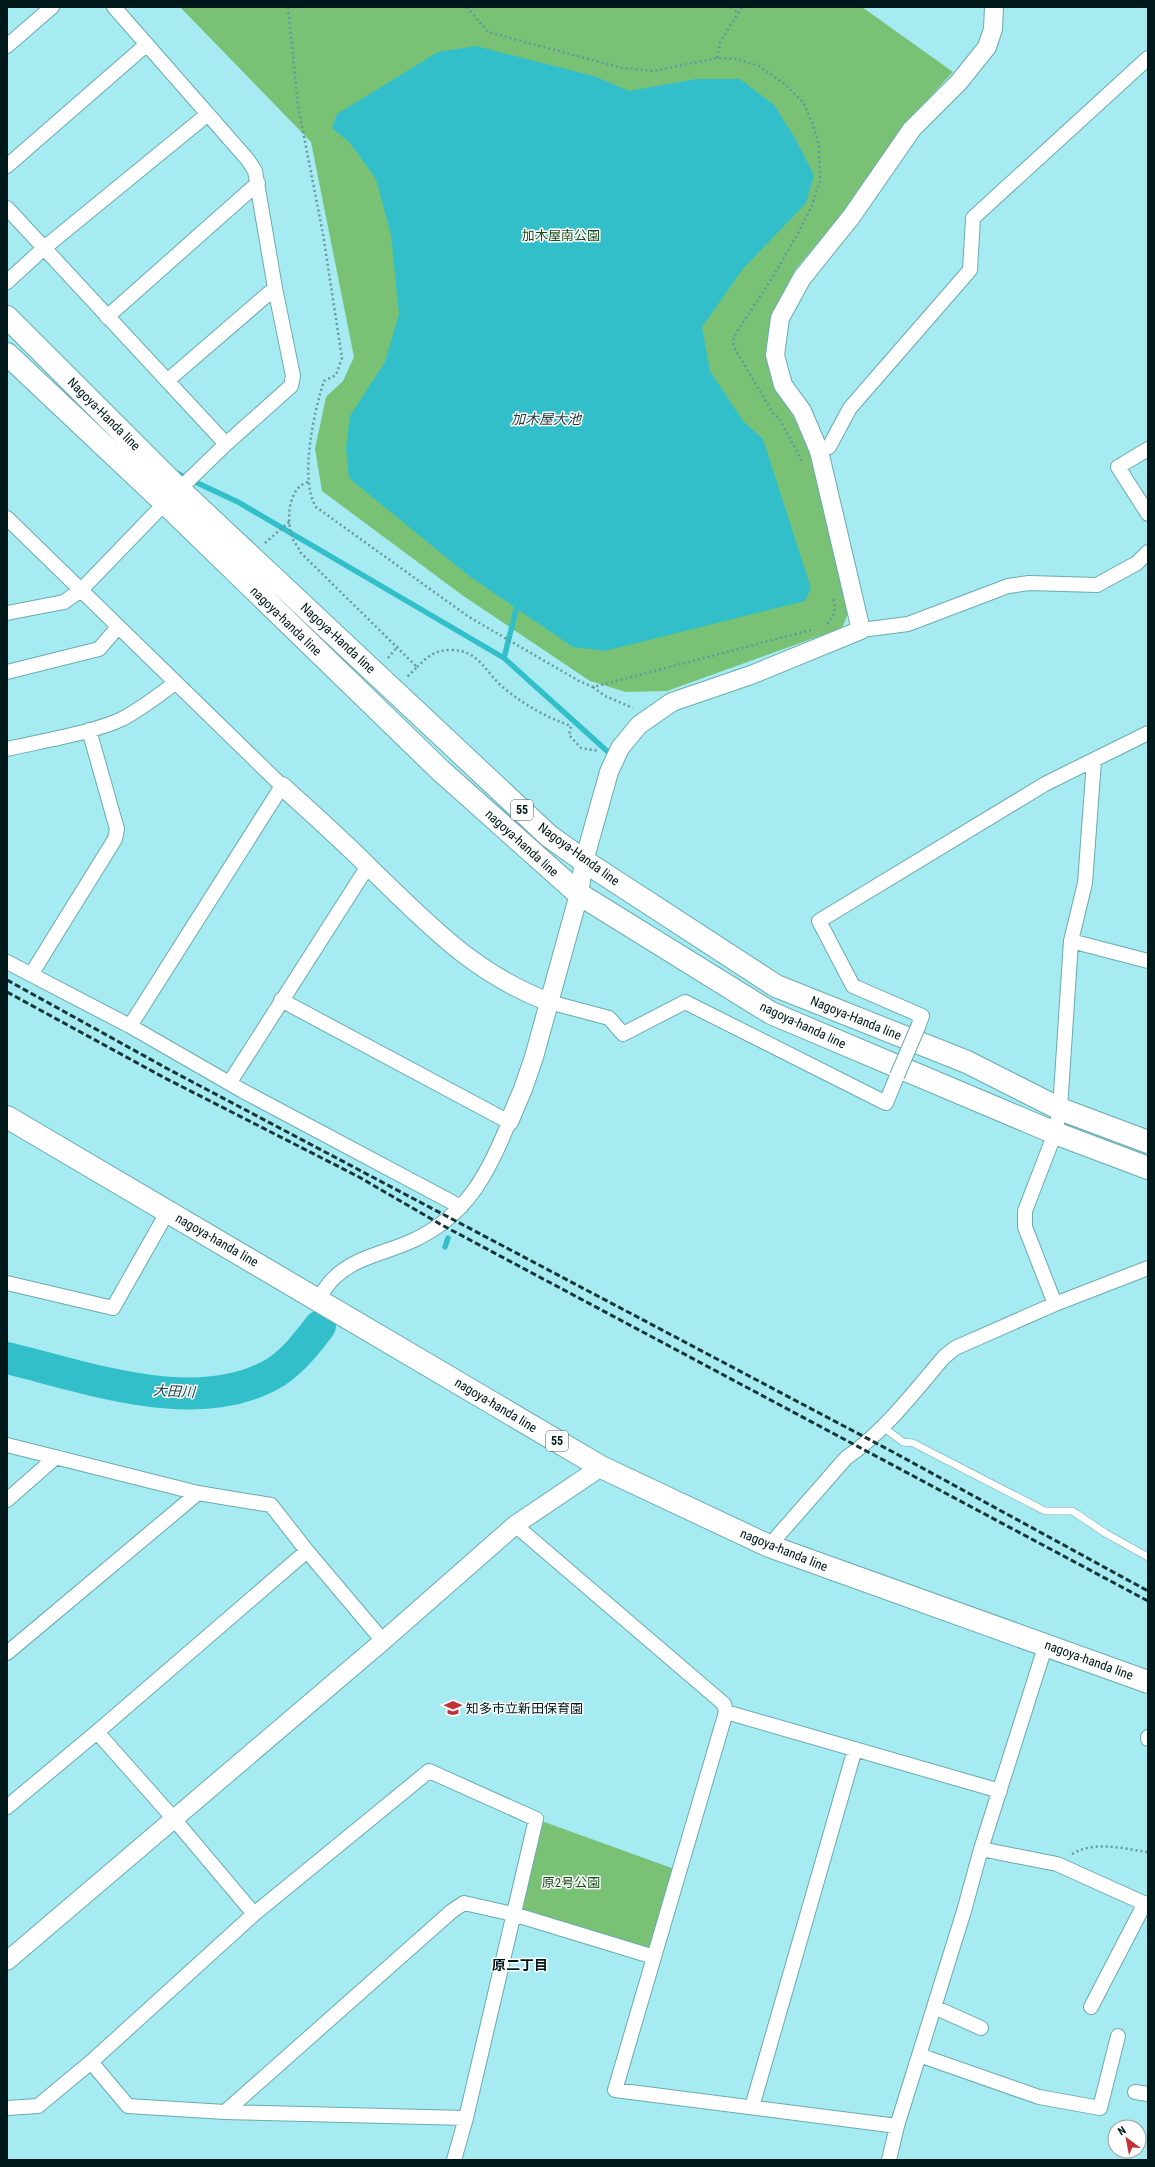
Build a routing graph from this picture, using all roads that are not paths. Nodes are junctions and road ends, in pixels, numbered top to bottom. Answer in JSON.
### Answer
{"nodes":[{"id":1,"x":52,"y":7,"type":"edge"},
{"id":2,"x":114,"y":7,"type":"edge"},
{"id":3,"x":994,"y":7,"type":"edge"},
{"id":4,"x":146,"y":45,"type":"junction"},
{"id":5,"x":7,"y":46,"type":"edge"},
{"id":6,"x":1148,"y":58,"type":"edge"},
{"id":7,"x":208,"y":114,"type":"junction"},
{"id":8,"x":7,"y":166,"type":"edge"},
{"id":9,"x":258,"y":183,"type":"junction"},
{"id":10,"x":7,"y":208,"type":"edge"},
{"id":11,"x":44,"y":248,"type":"junction"},
{"id":12,"x":7,"y":282,"type":"edge"},
{"id":13,"x":275,"y":288,"type":"junction"},
{"id":14,"x":106,"y":316,"type":"junction"},
{"id":15,"x":7,"y":317,"type":"edge"},
{"id":16,"x":7,"y":354,"type":"edge"},
{"id":17,"x":167,"y":382,"type":"junction"},
{"id":18,"x":226,"y":444,"type":"junction"},
{"id":19,"x":1148,"y":450,"type":"edge"},
{"id":20,"x":819,"y":451,"type":"junction"},
{"id":21,"x":172,"y":497,"type":"junction"},
{"id":22,"x":1148,"y":514,"type":"edge"},
{"id":23,"x":7,"y":518,"type":"edge"},
{"id":24,"x":1148,"y":552,"type":"edge"},
{"id":25,"x":81,"y":590,"type":"junction"},
{"id":26,"x":7,"y":613,"type":"edge"},
{"id":27,"x":118,"y":627,"type":"junction"},
{"id":28,"x":861,"y":630,"type":"junction"},
{"id":29,"x":7,"y":672,"type":"edge"},
{"id":30,"x":175,"y":683,"type":"junction"},
{"id":31,"x":89,"y":730,"type":"junction"},
{"id":32,"x":1148,"y":733,"type":"edge"},
{"id":33,"x":7,"y":749,"type":"edge"},
{"id":34,"x":1094,"y":761,"type":"junction"},
{"id":35,"x":282,"y":786,"type":"junction"},
{"id":36,"x":584,"y":861,"type":"junction"},
{"id":37,"x":368,"y":866,"type":"junction"},
{"id":38,"x":579,"y":894,"type":"junction"},
{"id":39,"x":1071,"y":941,"type":"junction"},
{"id":40,"x":1148,"y":961,"type":"edge"},
{"id":41,"x":7,"y":962,"type":"edge"},
{"id":42,"x":32,"y":973,"type":"junction"},
{"id":43,"x":281,"y":1000,"type":"junction"},
{"id":44,"x":549,"y":1002,"type":"junction"},
{"id":45,"x":130,"y":1026,"type":"junction"},
{"id":46,"x":230,"y":1082,"type":"junction"},
{"id":47,"x":1060,"y":1109,"type":"junction"},
{"id":48,"x":7,"y":1117,"type":"edge"},
{"id":49,"x":509,"y":1122,"type":"junction"},
{"id":50,"x":1055,"y":1133,"type":"junction"},
{"id":51,"x":1148,"y":1142,"type":"edge"},
{"id":52,"x":1148,"y":1168,"type":"edge"},
{"id":53,"x":461,"y":1207,"type":"junction"},
{"id":54,"x":168,"y":1211,"type":"junction"},
{"id":55,"x":1148,"y":1268,"type":"edge"},
{"id":56,"x":7,"y":1283,"type":"edge"},
{"id":57,"x":318,"y":1299,"type":"junction"},
{"id":58,"x":1055,"y":1304,"type":"junction"},
{"id":59,"x":883,"y":1427,"type":"junction"},
{"id":60,"x":7,"y":1445,"type":"edge"},
{"id":61,"x":56,"y":1457,"type":"junction"},
{"id":62,"x":601,"y":1467,"type":"junction"},
{"id":63,"x":198,"y":1493,"type":"junction"},
{"id":64,"x":7,"y":1500,"type":"edge"},
{"id":65,"x":515,"y":1525,"type":"junction"},
{"id":66,"x":769,"y":1546,"type":"junction"},
{"id":67,"x":307,"y":1551,"type":"junction"},
{"id":68,"x":1148,"y":1557,"type":"edge"},
{"id":69,"x":383,"y":1641,"type":"junction"},
{"id":70,"x":1046,"y":1644,"type":"junction"},
{"id":71,"x":7,"y":1653,"type":"edge"},
{"id":72,"x":1148,"y":1682,"type":"edge"},
{"id":73,"x":726,"y":1712,"type":"junction"},
{"id":74,"x":97,"y":1732,"type":"junction"},
{"id":75,"x":855,"y":1749,"type":"junction"},
{"id":76,"x":1000,"y":1790,"type":"junction"},
{"id":77,"x":7,"y":1807,"type":"edge"},
{"id":78,"x":174,"y":1818,"type":"junction"},
{"id":79,"x":980,"y":1849,"type":"junction"},
{"id":80,"x":1146,"y":1904,"type":"edge"},
{"id":81,"x":254,"y":1914,"type":"junction"},
{"id":82,"x":513,"y":1914,"type":"junction"},
{"id":83,"x":654,"y":1957,"type":"junction"},
{"id":84,"x":7,"y":1961,"type":"edge"},
{"id":85,"x":934,"y":2007,"type":"junction"},
{"id":86,"x":1091,"y":2007,"type":"dead end"},
{"id":87,"x":981,"y":2028,"type":"dead end"},
{"id":88,"x":1118,"y":2036,"type":"dead end"},
{"id":89,"x":919,"y":2056,"type":"junction"},
{"id":90,"x":91,"y":2062,"type":"junction"},
{"id":91,"x":752,"y":2107,"type":"junction"},
{"id":92,"x":7,"y":2108,"type":"edge"},
{"id":93,"x":225,"y":2112,"type":"junction"},
{"id":94,"x":466,"y":2118,"type":"junction"},
{"id":95,"x":897,"y":2126,"type":"junction"},
{"id":96,"x":454,"y":2160,"type":"edge"},
{"id":97,"x":889,"y":2160,"type":"edge"}],
"edges":[{"from":1,"to":5,"type":"street"},
{"from":2,"to":4,"type":"street"},
{"from":3,"to":20,"type":"street"},
{"from":4,"to":7,"type":"street"},
{"from":4,"to":8,"type":"street"},
{"from":6,"to":20,"type":"street"},
{"from":7,"to":9,"type":"street"},
{"from":7,"to":11,"type":"street"},
{"from":9,"to":13,"type":"street"},
{"from":9,"to":14,"type":"street"},
{"from":10,"to":11,"type":"street"},
{"from":11,"to":12,"type":"street"},
{"from":11,"to":14,"type":"street"},
{"from":13,"to":17,"type":"street"},
{"from":13,"to":18,"type":"street"},
{"from":14,"to":17,"type":"street"},
{"from":15,"to":21,"type":"main road","name":"Nagoya-Handa line","number":"55"},
{"from":16,"to":21,"type":"main road","name":"nagoya-handa line","number":"55"},
{"from":17,"to":18,"type":"street"},
{"from":18,"to":21,"type":"street"},
{"from":19,"to":22,"type":"street"},
{"from":20,"to":28,"type":"street"},
{"from":21,"to":25,"type":"street"},
{"from":21,"to":36,"type":"main road","name":"Nagoya-Handa line","number":"55"},
{"from":21,"to":38,"type":"main road","name":"nagoya-handa line","number":"55"},
{"from":23,"to":25,"type":"street"},
{"from":24,"to":28,"type":"street"},
{"from":25,"to":26,"type":"street"},
{"from":25,"to":27,"type":"street"},
{"from":27,"to":29,"type":"street"},
{"from":27,"to":30,"type":"street"},
{"from":28,"to":36,"type":"street"},
{"from":30,"to":31,"type":"street"},
{"from":30,"to":35,"type":"street"},
{"from":31,"to":33,"type":"street"},
{"from":31,"to":42,"type":"street"},
{"from":32,"to":34,"type":"street"},
{"from":34,"to":39,"type":"street"},
{"from":34,"to":44,"type":"street","bridge":true},
{"from":35,"to":37,"type":"street"},
{"from":35,"to":45,"type":"street"},
{"from":36,"to":38,"type":"street"},
{"from":36,"to":47,"type":"main road","name":"Nagoya-Handa line","number":"55"},
{"from":37,"to":43,"type":"street"},
{"from":37,"to":44,"type":"street"},
{"from":38,"to":44,"type":"street"},
{"from":38,"to":50,"type":"main road","name":"nagoya-handa line","number":"55"},
{"from":39,"to":40,"type":"street"},
{"from":39,"to":47,"type":"street"},
{"from":41,"to":42,"type":"street"},
{"from":42,"to":45,"type":"street"},
{"from":43,"to":46,"type":"street"},
{"from":43,"to":49,"type":"street"},
{"from":44,"to":49,"type":"street"},
{"from":45,"to":46,"type":"street"},
{"from":46,"to":53,"type":"street"},
{"from":47,"to":50,"type":"street"},
{"from":47,"to":51,"type":"main road","name":"Nagoya-Handa line","number":"55"},
{"from":48,"to":54,"type":"main road","name":"nagoya-handa line","number":"55"},
{"from":49,"to":53,"type":"street"},
{"from":50,"to":52,"type":"main road","name":"nagoya-handa line","number":"55"},
{"from":50,"to":58,"type":"street"},
{"from":53,"to":57,"type":"street"},
{"from":54,"to":56,"type":"street"},
{"from":54,"to":57,"type":"main road","name":"nagoya-handa line","number":"55"},
{"from":55,"to":58,"type":"street"},
{"from":57,"to":62,"type":"main road","name":"nagoya-handa line","number":"55"},
{"from":58,"to":59,"type":"street"},
{"from":59,"to":66,"type":"street"},
{"from":59,"to":68,"type":"lane"},
{"from":60,"to":61,"type":"street"},
{"from":61,"to":63,"type":"street"},
{"from":61,"to":64,"type":"street"},
{"from":62,"to":65,"type":"street"},
{"from":62,"to":66,"type":"main road","name":"nagoya-handa line","number":"55"},
{"from":63,"to":67,"type":"street"},
{"from":63,"to":71,"type":"street"},
{"from":65,"to":69,"type":"street"},
{"from":65,"to":73,"type":"street"},
{"from":66,"to":70,"type":"main road","name":"nagoya-handa line","number":"55"},
{"from":67,"to":69,"type":"street"},
{"from":67,"to":74,"type":"street"},
{"from":69,"to":78,"type":"street"},
{"from":70,"to":72,"type":"main road","name":"nagoya-handa line","number":"55"},
{"from":70,"to":76,"type":"street"},
{"from":73,"to":75,"type":"street"},
{"from":73,"to":83,"type":"street"},
{"from":74,"to":77,"type":"street"},
{"from":74,"to":78,"type":"street"},
{"from":75,"to":76,"type":"street"},
{"from":75,"to":91,"type":"street"},
{"from":76,"to":79,"type":"street"},
{"from":78,"to":81,"type":"street"},
{"from":78,"to":84,"type":"street"},
{"from":79,"to":80,"type":"street"},
{"from":79,"to":85,"type":"street"},
{"from":80,"to":86,"type":"street"},
{"from":81,"to":82,"type":"street"},
{"from":81,"to":90,"type":"street"},
{"from":82,"to":83,"type":"street"},
{"from":82,"to":93,"type":"street"},
{"from":82,"to":94,"type":"street"},
{"from":83,"to":91,"type":"street"},
{"from":85,"to":87,"type":"street"},
{"from":85,"to":89,"type":"street"},
{"from":88,"to":89,"type":"street"},
{"from":89,"to":95,"type":"street"},
{"from":90,"to":92,"type":"street"},
{"from":90,"to":93,"type":"street"},
{"from":91,"to":95,"type":"street"},
{"from":93,"to":94,"type":"street"},
{"from":94,"to":96,"type":"street"},
{"from":95,"to":97,"type":"street"}]}
